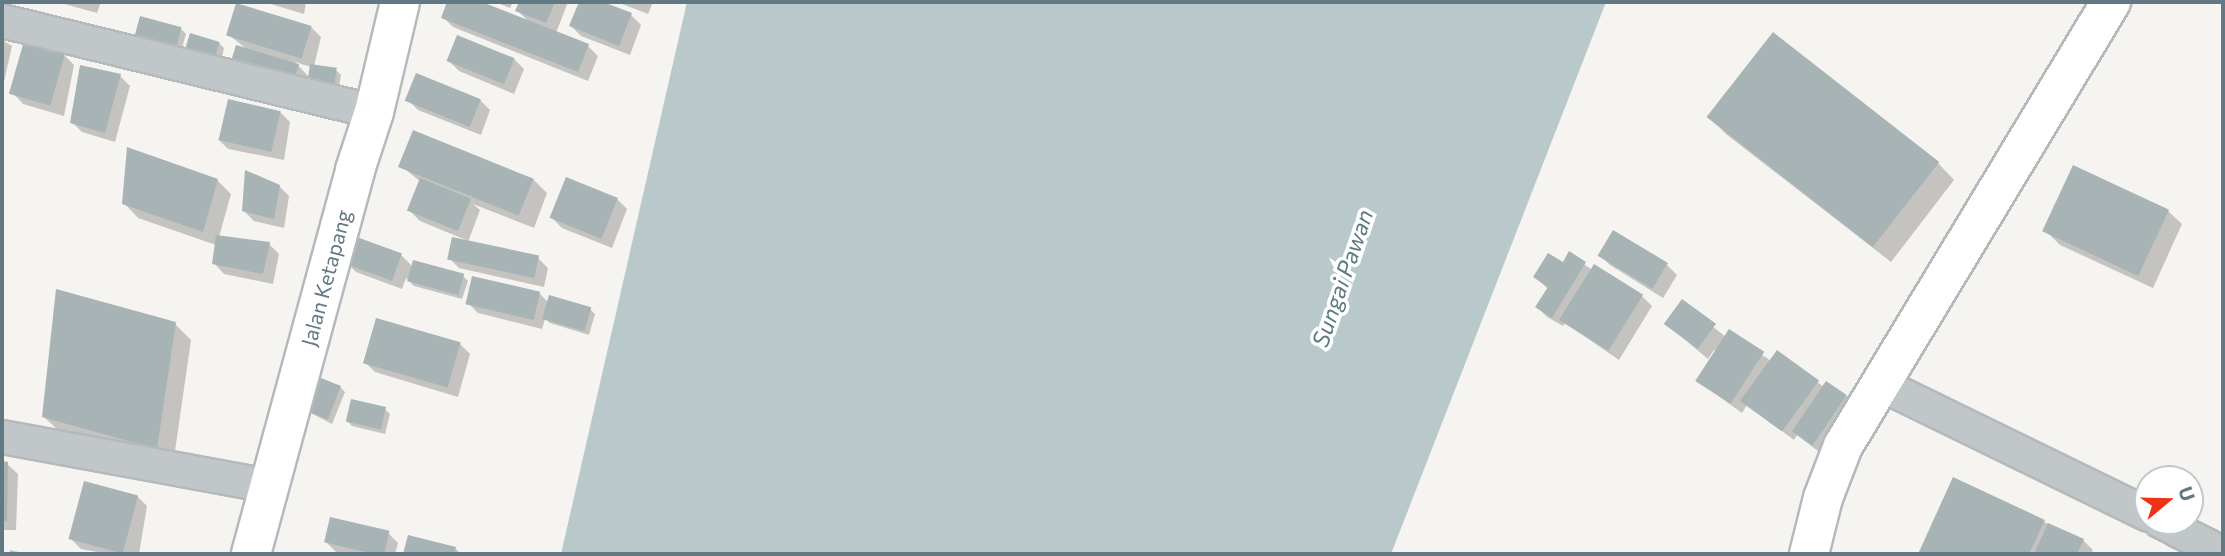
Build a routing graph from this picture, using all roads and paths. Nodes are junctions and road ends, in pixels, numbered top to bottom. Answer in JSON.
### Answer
{"nodes":[{"id":1,"x":400,"y":2,"type":"edge"},
{"id":2,"x":2111,"y":2,"type":"edge"},
{"id":3,"x":2,"y":21,"type":"edge"},
{"id":4,"x":374,"y":112,"type":"junction"},
{"id":5,"x":1880,"y":384,"type":"junction"},
{"id":6,"x":2,"y":437,"type":"edge"},
{"id":7,"x":270,"y":486,"type":"junction"},
{"id":8,"x":2134,"y":508,"type":"edge"},
{"id":9,"x":2187,"y":535,"type":"edge"},
{"id":10,"x":251,"y":554,"type":"edge"},
{"id":11,"x":1809,"y":554,"type":"edge"},
{"id":12,"x":2223,"y":554,"type":"edge"}],
"edges":[{"from":1,"to":4,"type":"main road","name":"Jalan Ketapang"},
{"from":2,"to":5,"type":"main road"},
{"from":3,"to":4,"type":"street"},
{"from":4,"to":7,"type":"main road","name":"Jalan Ketapang"},
{"from":5,"to":8,"type":"street"},
{"from":5,"to":11,"type":"main road"},
{"from":6,"to":7,"type":"street"},
{"from":7,"to":10,"type":"main road","name":"Jalan Ketapang"},
{"from":9,"to":12,"type":"street"}]}
